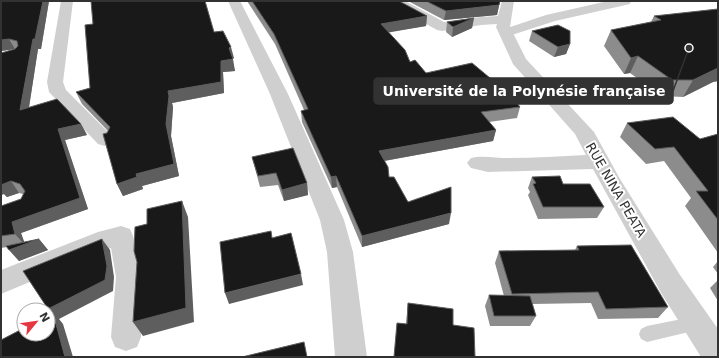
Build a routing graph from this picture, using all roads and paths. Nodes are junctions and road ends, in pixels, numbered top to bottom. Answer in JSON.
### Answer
{"nodes":[{"id":1,"x":67,"y":1,"type":"edge"},
{"id":2,"x":234,"y":1,"type":"edge"},
{"id":3,"x":395,"y":1,"type":"edge"},
{"id":4,"x":508,"y":1,"type":"edge"},
{"id":5,"x":625,"y":1,"type":"edge"},
{"id":6,"x":505,"y":24,"type":"junction"},
{"id":7,"x":105,"y":140,"type":"edge"},
{"id":8,"x":478,"y":162,"type":"dead end"},
{"id":9,"x":600,"y":162,"type":"junction"},
{"id":10,"x":1,"y":282,"type":"edge"},
{"id":11,"x":697,"y":323,"type":"junction"},
{"id":12,"x":647,"y":334,"type":"dead end"},
{"id":13,"x":126,"y":337,"type":"dead end"},
{"id":14,"x":718,"y":355,"type":"edge"},
{"id":15,"x":351,"y":357,"type":"edge"}],
"edges":[{"from":1,"to":7,"type":"street"},
{"from":2,"to":15,"type":"street"},
{"from":3,"to":6,"type":"street"},
{"from":4,"to":6,"type":"street"},
{"from":5,"to":6,"type":"street"},
{"from":6,"to":9,"type":"street","name":"RUE NINA PEATA"},
{"from":8,"to":9,"type":"street"},
{"from":9,"to":11,"type":"street","name":"RUE NINA PEATA"},
{"from":10,"to":13,"type":"street"},
{"from":11,"to":12,"type":"lane"},
{"from":11,"to":14,"type":"street","name":"RUE NINA PEATA"}]}
